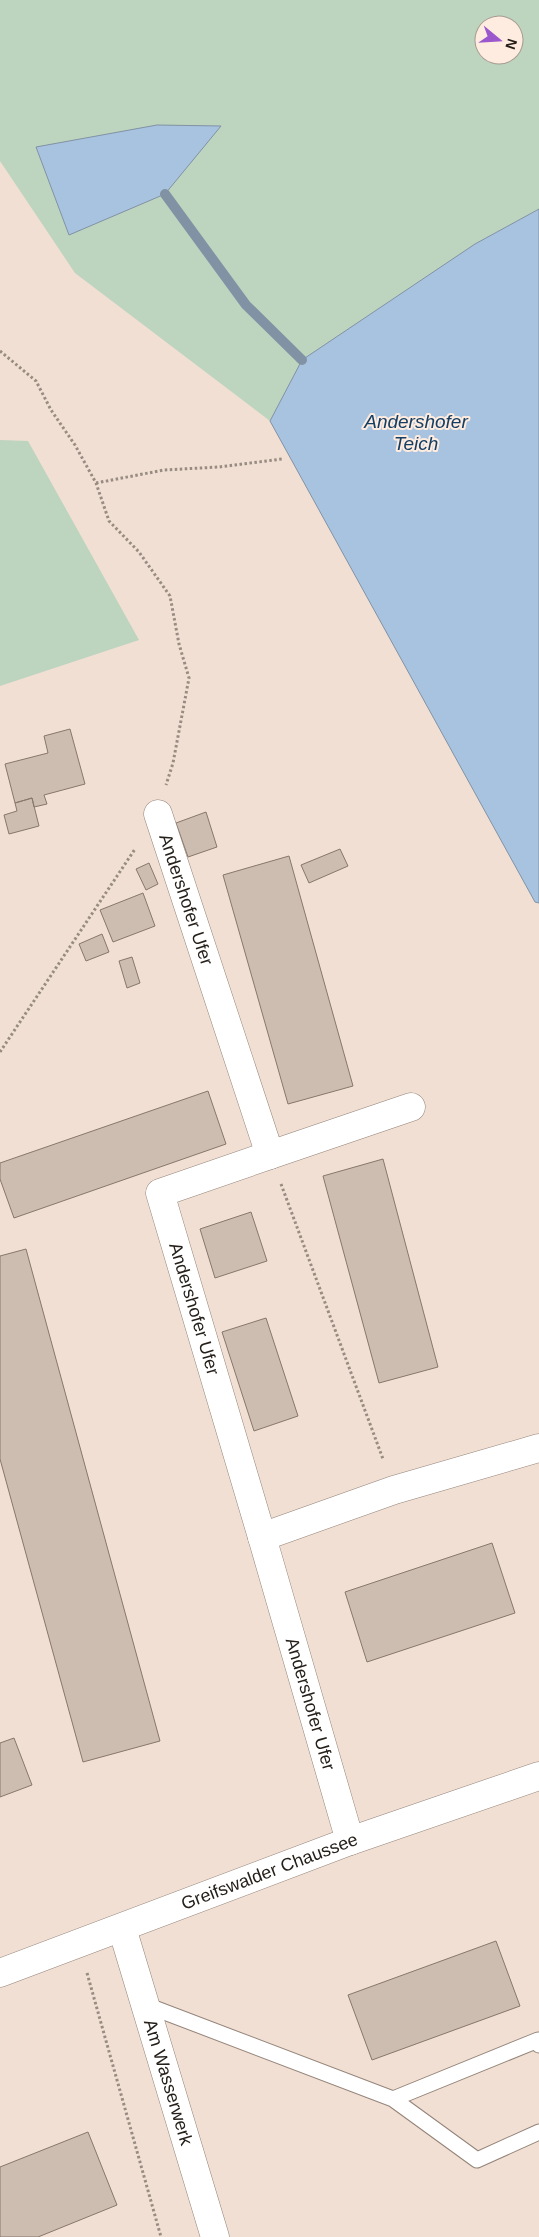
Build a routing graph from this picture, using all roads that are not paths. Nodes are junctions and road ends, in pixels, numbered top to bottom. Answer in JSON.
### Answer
{"nodes":[{"id":1,"x":158,"y":814,"type":"road end"},
{"id":2,"x":411,"y":1107,"type":"dead end"},
{"id":3,"x":270,"y":1155,"type":"junction"},
{"id":4,"x":539,"y":1448,"type":"edge"},
{"id":5,"x":262,"y":1537,"type":"junction"},
{"id":6,"x":539,"y":1776,"type":"edge"},
{"id":7,"x":350,"y":1842,"type":"junction"},
{"id":8,"x":122,"y":1928,"type":"junction"},
{"id":9,"x":0,"y":1972,"type":"edge"},
{"id":10,"x":146,"y":2005,"type":"junction"},
{"id":11,"x":539,"y":2045,"type":"edge"},
{"id":12,"x":394,"y":2099,"type":"junction"},
{"id":13,"x":539,"y":2132,"type":"edge"},
{"id":14,"x":214,"y":2237,"type":"edge"}],
"edges":[{"from":1,"to":3,"type":"street","name":"Andershofer Ufer"},
{"from":2,"to":3,"type":"street","name":"Andershofer Ufer"},
{"from":3,"to":5,"type":"street","name":"Andershofer Ufer"},
{"from":4,"to":5,"type":"street"},
{"from":5,"to":7,"type":"street","name":"Andershofer Ufer"},
{"from":6,"to":7,"type":"street","name":"Greifswalder Chaussee"},
{"from":7,"to":8,"type":"street","name":"Greifswalder Chaussee"},
{"from":8,"to":9,"type":"street","name":"Greifswalder Chaussee"},
{"from":8,"to":10,"type":"street","name":"Am Wasserwerk"},
{"from":10,"to":12,"type":"lane"},
{"from":10,"to":14,"type":"street","name":"Am Wasserwerk"},
{"from":11,"to":12,"type":"lane"},
{"from":12,"to":13,"type":"lane"}]}
